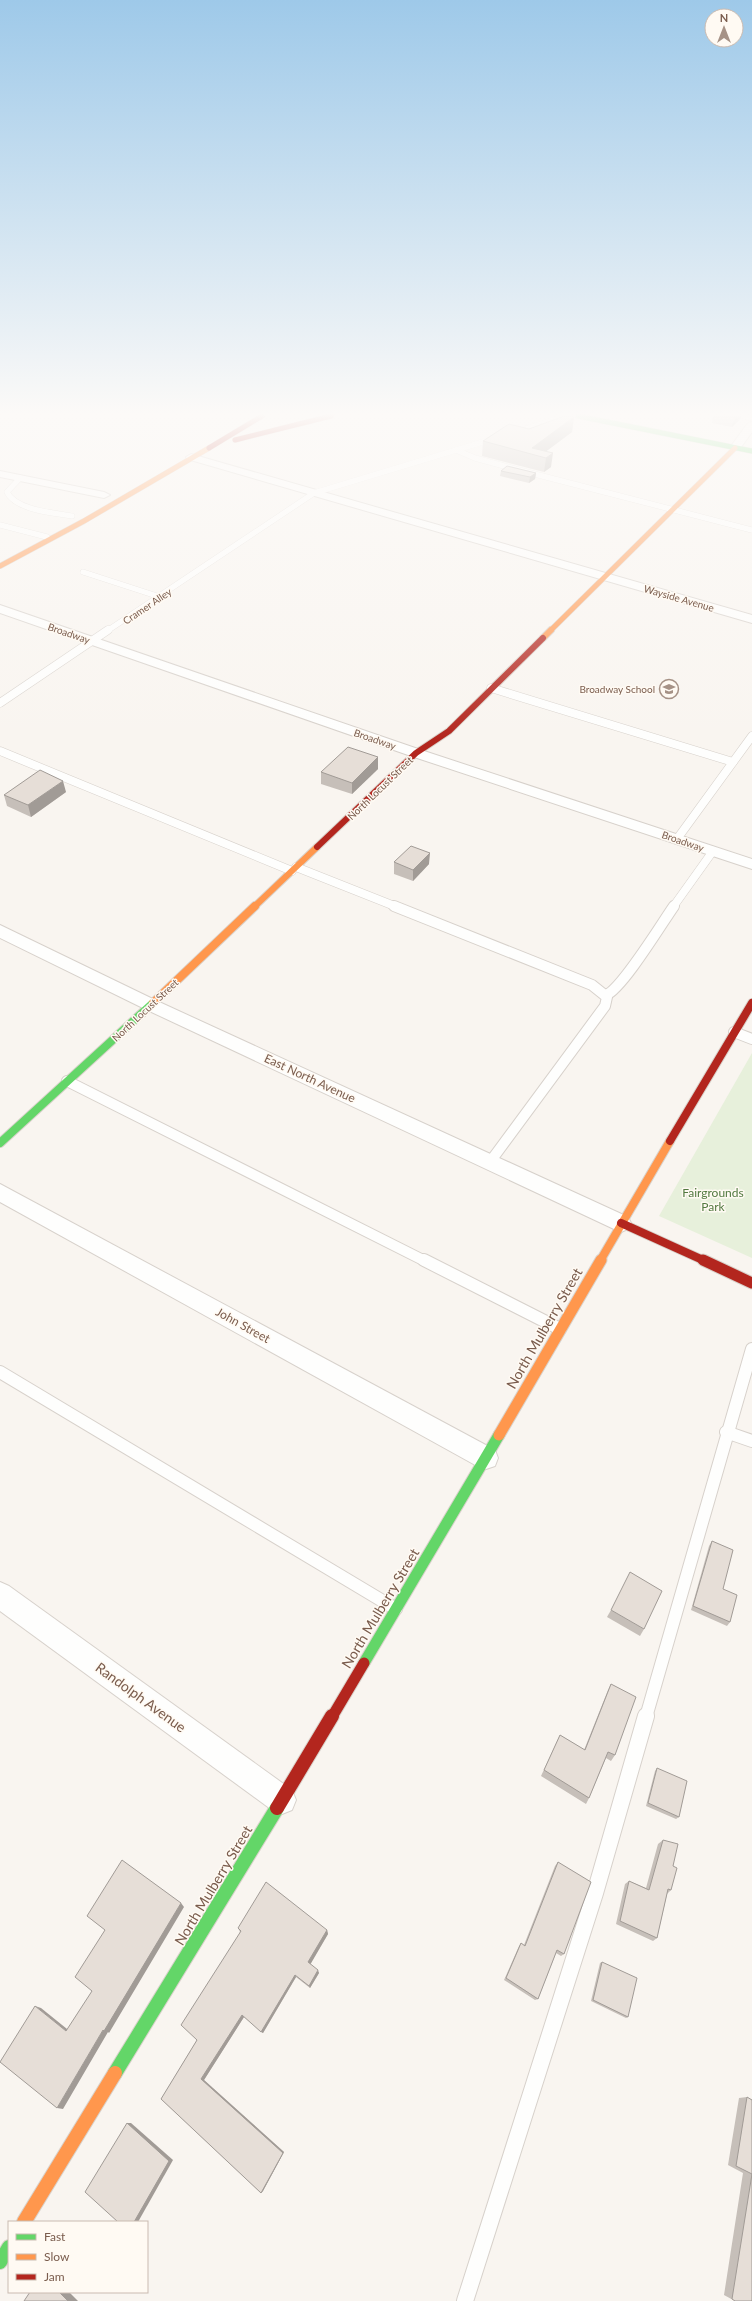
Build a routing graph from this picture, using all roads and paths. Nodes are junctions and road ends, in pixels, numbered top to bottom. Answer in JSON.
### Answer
{"nodes":[{"id":1,"x":64,"y":523,"type":"edge"},
{"id":2,"x":79,"y":523,"type":"edge"},
{"id":3,"x":269,"y":523,"type":"edge"},
{"id":4,"x":421,"y":523,"type":"edge"},
{"id":5,"x":660,"y":523,"type":"edge"},
{"id":6,"x":724,"y":523,"type":"edge"},
{"id":7,"x":0,"y":525,"type":"edge"},
{"id":8,"x":752,"y":530,"type":"edge"},
{"id":9,"x":47,"y":537,"type":"junction"},
{"id":10,"x":39,"y":544,"type":"junction"},
{"id":11,"x":0,"y":566,"type":"edge"},
{"id":12,"x":83,"y":572,"type":"dead end"},
{"id":13,"x":605,"y":576,"type":"junction"},
{"id":14,"x":160,"y":597,"type":"junction"},
{"id":15,"x":0,"y":609,"type":"edge"},
{"id":16,"x":752,"y":619,"type":"edge"},
{"id":17,"x":93,"y":641,"type":"junction"},
{"id":18,"x":491,"y":688,"type":"junction"},
{"id":19,"x":0,"y":703,"type":"edge"},
{"id":20,"x":752,"y":736,"type":"edge"},
{"id":21,"x":0,"y":751,"type":"edge"},
{"id":22,"x":416,"y":753,"type":"junction"},
{"id":23,"x":733,"y":762,"type":"junction"},
{"id":24,"x":677,"y":839,"type":"junction"},
{"id":25,"x":713,"y":851,"type":"junction"},
{"id":26,"x":752,"y":864,"type":"edge"},
{"id":27,"x":294,"y":869,"type":"junction"},
{"id":28,"x":0,"y":931,"type":"edge"},
{"id":29,"x":606,"y":995,"type":"junction"},
{"id":30,"x":752,"y":1003,"type":"edge"},
{"id":31,"x":151,"y":1005,"type":"junction"},
{"id":32,"x":734,"y":1032,"type":"junction"},
{"id":33,"x":752,"y":1039,"type":"edge"},
{"id":34,"x":68,"y":1081,"type":"junction"},
{"id":35,"x":0,"y":1143,"type":"edge"},
{"id":36,"x":490,"y":1162,"type":"junction"},
{"id":37,"x":0,"y":1192,"type":"edge"},
{"id":38,"x":621,"y":1222,"type":"junction"},
{"id":39,"x":752,"y":1283,"type":"edge"},
{"id":40,"x":560,"y":1329,"type":"junction"},
{"id":41,"x":752,"y":1349,"type":"edge"},
{"id":42,"x":0,"y":1372,"type":"edge"},
{"id":43,"x":726,"y":1432,"type":"junction"},
{"id":44,"x":752,"y":1442,"type":"edge"},
{"id":45,"x":486,"y":1458,"type":"junction"},
{"id":46,"x":0,"y":1595,"type":"edge"},
{"id":47,"x":396,"y":1609,"type":"junction"},
{"id":48,"x":282,"y":1800,"type":"junction"},
{"id":49,"x":25,"y":2221,"type":"edge"},
{"id":50,"x":8,"y":2249,"type":"edge"},
{"id":51,"x":0,"y":2262,"type":"edge"},
{"id":52,"x":465,"y":2301,"type":"edge"}],
"edges":[{"from":1,"to":9,"type":"main road"},
{"from":2,"to":10,"type":"main road"},
{"from":3,"to":14,"type":"lane","name":"Cramer Alley"},
{"from":4,"to":13,"type":"street","name":"Wayside Avenue"},
{"from":5,"to":13,"type":"main road","name":"North Locust Street"},
{"from":6,"to":8,"type":"lane"},
{"from":7,"to":9,"type":"lane"},
{"from":9,"to":10,"type":"main road"},
{"from":10,"to":11,"type":"main road"},
{"from":12,"to":14,"type":"lane"},
{"from":13,"to":16,"type":"street","name":"Wayside Avenue"},
{"from":13,"to":18,"type":"main road","name":"North Locust Street"},
{"from":14,"to":17,"type":"lane","name":"Cramer Alley"},
{"from":15,"to":17,"type":"street","name":"Broadway"},
{"from":17,"to":19,"type":"lane","name":"Cramer Alley"},
{"from":17,"to":22,"type":"street","name":"Broadway"},
{"from":18,"to":22,"type":"main road","name":"North Locust Street"},
{"from":18,"to":23,"type":"lane"},
{"from":20,"to":23,"type":"lane"},
{"from":21,"to":27,"type":"lane"},
{"from":22,"to":24,"type":"street","name":"Broadway"},
{"from":22,"to":27,"type":"main road","name":"North Locust Street"},
{"from":23,"to":24,"type":"lane"},
{"from":24,"to":25,"type":"street","name":"Broadway"},
{"from":25,"to":26,"type":"street","name":"Broadway"},
{"from":25,"to":29,"type":"lane"},
{"from":27,"to":29,"type":"lane"},
{"from":27,"to":31,"type":"main road","name":"North Locust Street"},
{"from":28,"to":31,"type":"street","name":"East North Avenue"},
{"from":29,"to":36,"type":"lane"},
{"from":30,"to":32,"type":"main road","name":"North Mulberry Street"},
{"from":31,"to":34,"type":"main road","name":"North Locust Street"},
{"from":31,"to":36,"type":"street","name":"East North Avenue"},
{"from":32,"to":33,"type":"lane"},
{"from":32,"to":38,"type":"main road","name":"North Mulberry Street"},
{"from":34,"to":35,"type":"main road","name":"North Locust Street"},
{"from":34,"to":40,"type":"lane"},
{"from":36,"to":38,"type":"street","name":"East North Avenue"},
{"from":37,"to":45,"type":"street","name":"John Street"},
{"from":38,"to":39,"type":"main road"},
{"from":38,"to":40,"type":"main road","name":"North Mulberry Street"},
{"from":40,"to":45,"type":"main road","name":"North Mulberry Street"},
{"from":41,"to":43,"type":"lane"},
{"from":42,"to":47,"type":"lane"},
{"from":43,"to":44,"type":"lane"},
{"from":43,"to":52,"type":"lane"},
{"from":45,"to":47,"type":"main road","name":"North Mulberry Street"},
{"from":46,"to":48,"type":"street","name":"Randolph Avenue"},
{"from":47,"to":48,"type":"main road","name":"North Mulberry Street"},
{"from":48,"to":49,"type":"main road","name":"North Mulberry Street"},
{"from":50,"to":51,"type":"main road"}]}
